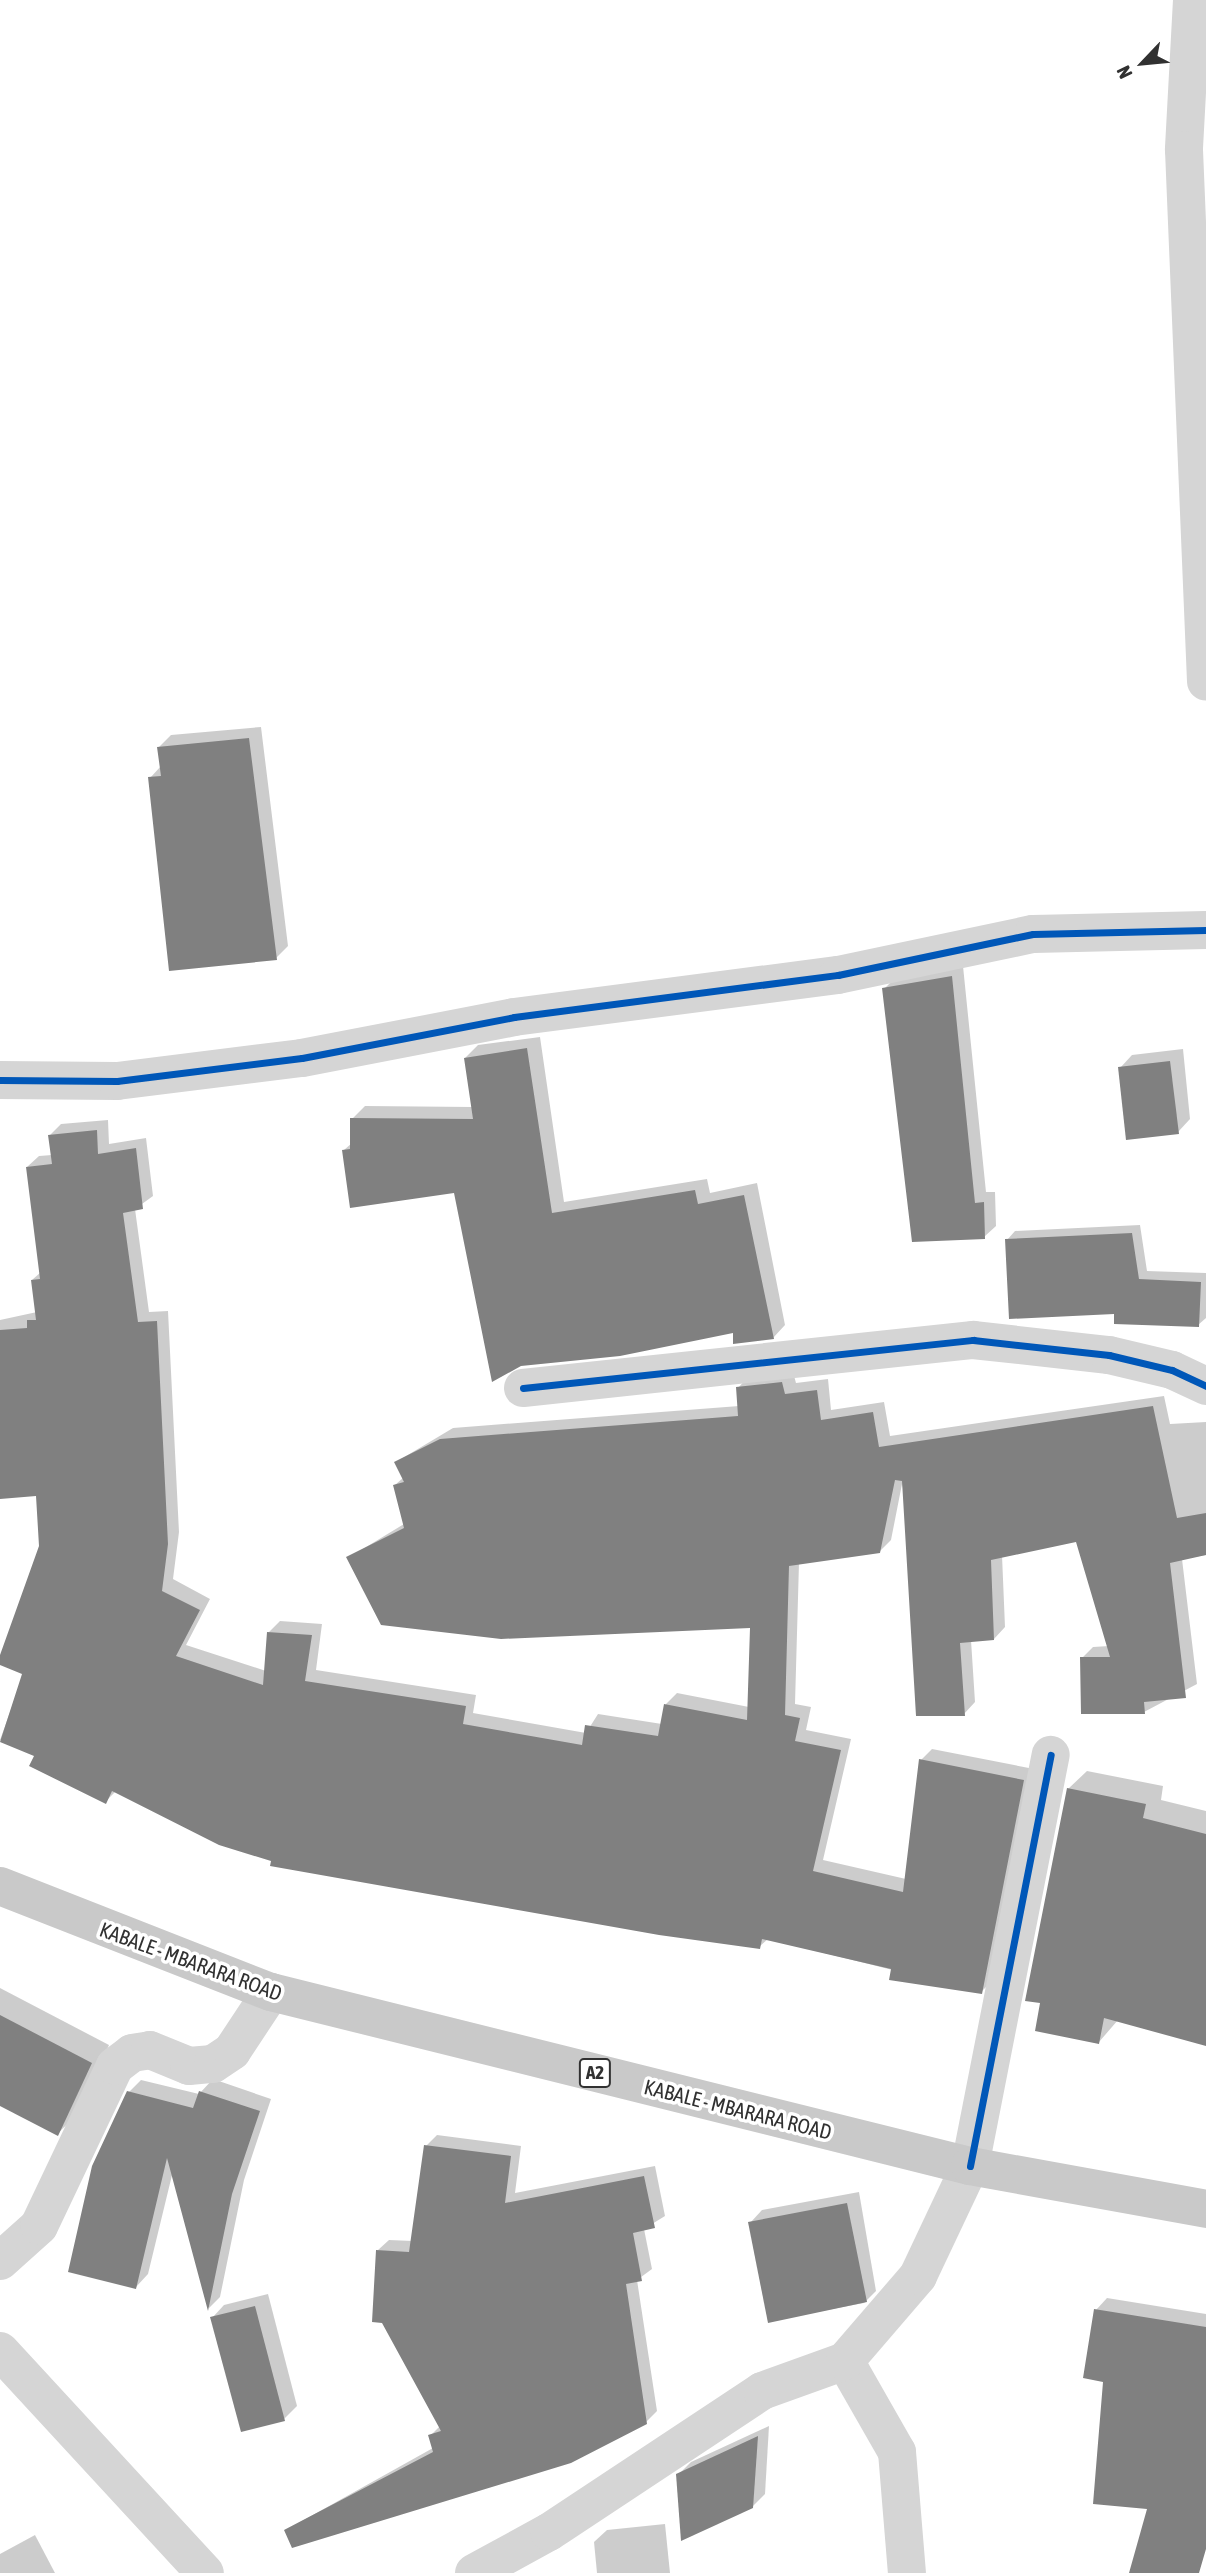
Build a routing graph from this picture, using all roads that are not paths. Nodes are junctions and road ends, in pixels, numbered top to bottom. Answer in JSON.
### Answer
{"nodes":[{"id":1,"x":1192,"y":0,"type":"edge"},
{"id":2,"x":1206,"y":682,"type":"edge"},
{"id":3,"x":1206,"y":930,"type":"edge"},
{"id":4,"x":0,"y":1080,"type":"edge"},
{"id":5,"x":1206,"y":1386,"type":"edge"},
{"id":6,"x":523,"y":1388,"type":"dead end"},
{"id":7,"x":1051,"y":1755,"type":"dead end"},
{"id":8,"x":0,"y":1886,"type":"edge"},
{"id":9,"x":271,"y":1992,"type":"junction"},
{"id":10,"x":971,"y":2166,"type":"junction"},
{"id":11,"x":1206,"y":2208,"type":"edge"},
{"id":12,"x":0,"y":2261,"type":"edge"},
{"id":13,"x":0,"y":2351,"type":"edge"},
{"id":14,"x":845,"y":2361,"type":"junction"},
{"id":15,"x":205,"y":2573,"type":"edge"},
{"id":16,"x":474,"y":2573,"type":"edge"},
{"id":17,"x":907,"y":2573,"type":"edge"}],
"edges":[{"from":1,"to":2,"type":"street"},
{"from":3,"to":4,"type":"street"},
{"from":5,"to":6,"type":"street"},
{"from":7,"to":10,"type":"street"},
{"from":8,"to":9,"type":"main road","name":"KABALE - MBARARA ROAD","number":"A2"},
{"from":9,"to":10,"type":"main road","name":"KABALE - MBARARA ROAD","number":"A2"},
{"from":9,"to":12,"type":"street"},
{"from":10,"to":11,"type":"main road","name":"KABALE - MBARARA ROAD","number":"A2"},
{"from":10,"to":14,"type":"street"},
{"from":13,"to":15,"type":"street"},
{"from":14,"to":16,"type":"street"},
{"from":14,"to":17,"type":"street"}]}
